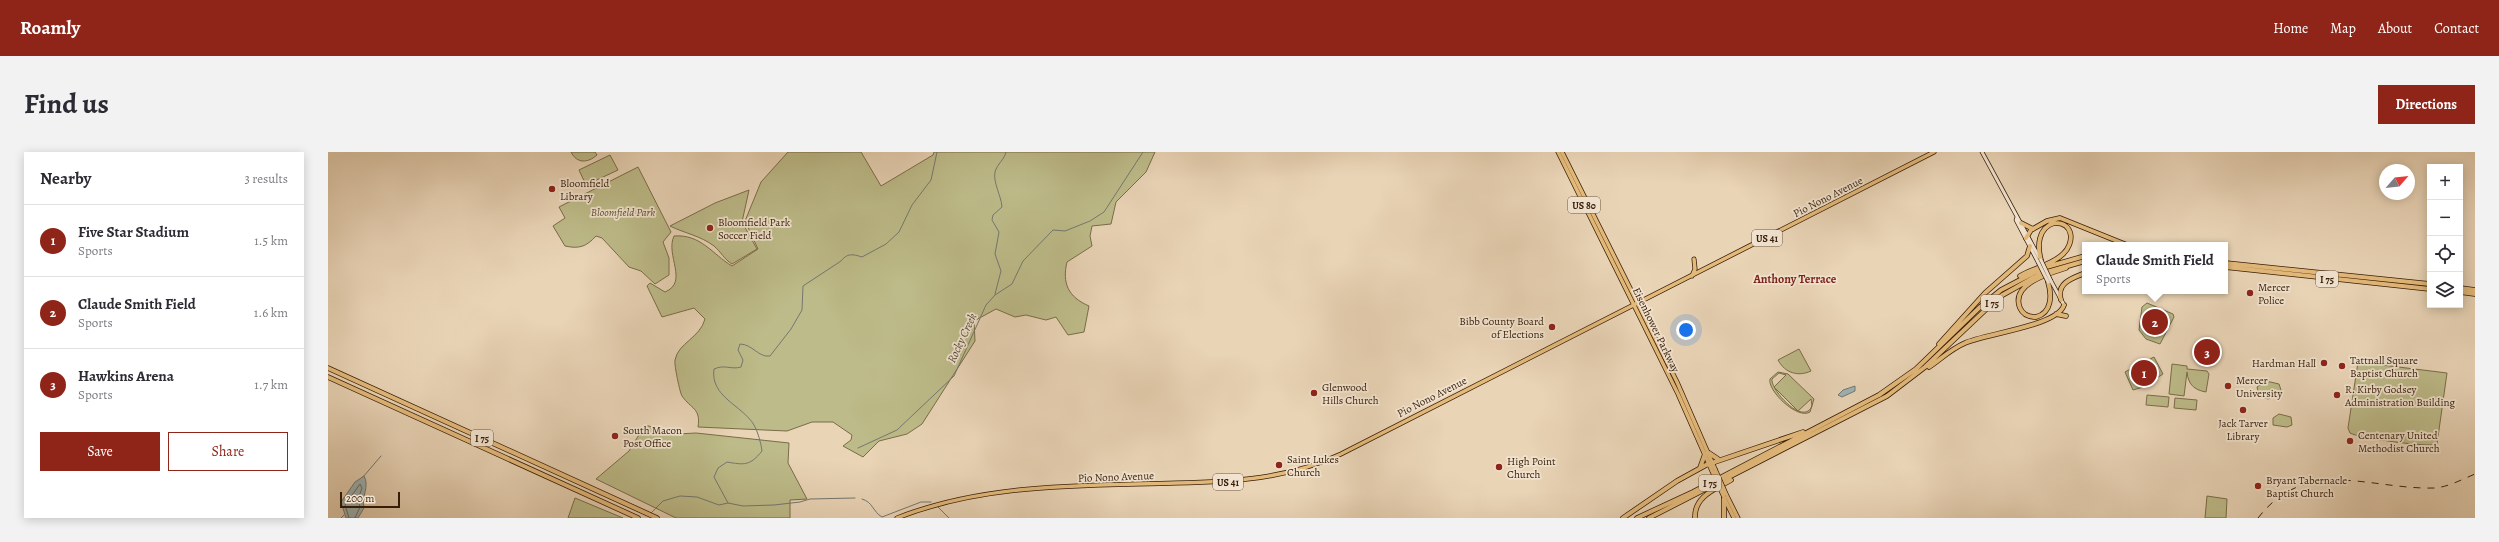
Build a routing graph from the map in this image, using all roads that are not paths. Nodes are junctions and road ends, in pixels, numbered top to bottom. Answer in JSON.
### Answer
{"nodes":[{"id":1,"x":1558,"y":152,"type":"edge"},
{"id":2,"x":1562,"y":152,"type":"edge"},
{"id":3,"x":1934,"y":152,"type":"edge"},
{"id":4,"x":1982,"y":152,"type":"edge"},
{"id":5,"x":2016,"y":216,"type":"junction"},
{"id":6,"x":2021,"y":223,"type":"junction"},
{"id":7,"x":2033,"y":229,"type":"junction"},
{"id":8,"x":2026,"y":236,"type":"junction"},
{"id":9,"x":2120,"y":242,"type":"edge"},
{"id":10,"x":2030,"y":246,"type":"junction"},
{"id":11,"x":2082,"y":257,"type":"edge"},
{"id":12,"x":1694,"y":259,"type":"dead end"},
{"id":13,"x":2039,"y":261,"type":"junction"},
{"id":14,"x":2082,"y":261,"type":"edge"},
{"id":15,"x":2082,"y":261,"type":"edge"},
{"id":16,"x":2228,"y":263,"type":"edge"},
{"id":17,"x":2228,"y":267,"type":"edge"},
{"id":18,"x":2082,"y":275,"type":"edge"},
{"id":19,"x":1692,"y":276,"type":"junction"},
{"id":20,"x":2049,"y":281,"type":"junction"},
{"id":21,"x":2010,"y":284,"type":"junction"},
{"id":22,"x":2427,"y":284,"type":"edge"},
{"id":23,"x":2427,"y":289,"type":"edge"},
{"id":24,"x":2473,"y":289,"type":"edge"},
{"id":25,"x":2463,"y":290,"type":"edge"},
{"id":26,"x":2463,"y":290,"type":"edge"},
{"id":27,"x":2475,"y":294,"type":"edge"},
{"id":28,"x":2061,"y":300,"type":"junction"},
{"id":29,"x":1638,"y":304,"type":"junction"},
{"id":30,"x":2064,"y":305,"type":"joint"},
{"id":31,"x":1634,"y":306,"type":"junction"},
{"id":32,"x":2056,"y":314,"type":"junction"},
{"id":33,"x":2066,"y":316,"type":"dead end"},
{"id":34,"x":1921,"y":365,"type":"junction"},
{"id":35,"x":328,"y":368,"type":"edge"},
{"id":36,"x":1917,"y":375,"type":"junction"},
{"id":37,"x":328,"y":377,"type":"edge"},
{"id":38,"x":1898,"y":386,"type":"junction"},
{"id":39,"x":1886,"y":394,"type":"junction"},
{"id":40,"x":1819,"y":426,"type":"junction"},
{"id":41,"x":1707,"y":453,"type":"junction"},
{"id":42,"x":1721,"y":459,"type":"junction"},
{"id":43,"x":1711,"y":463,"type":"junction"},
{"id":44,"x":1752,"y":467,"type":"junction"},
{"id":45,"x":1700,"y":468,"type":"junction"},
{"id":46,"x":1725,"y":495,"type":"junction"},
{"id":47,"x":638,"y":518,"type":"edge"},
{"id":48,"x":656,"y":518,"type":"edge"},
{"id":49,"x":897,"y":518,"type":"edge"},
{"id":50,"x":1623,"y":518,"type":"edge"},
{"id":51,"x":1637,"y":518,"type":"edge"},
{"id":52,"x":1649,"y":518,"type":"edge"},
{"id":53,"x":1695,"y":518,"type":"edge"},
{"id":54,"x":1724,"y":518,"type":"edge"},
{"id":55,"x":1734,"y":518,"type":"edge"},
{"id":56,"x":1738,"y":518,"type":"edge"}],
"edges":[{"from":1,"to":31,"type":"main road","name":"Eisenhower Parkway","number":"US 80"},
{"from":2,"to":29,"type":"main road","name":"Eisenhower Parkway","number":"US 80"},
{"from":3,"to":19,"type":"main road","name":"Pio Nono Avenue","number":"US 41"},
{"from":4,"to":5,"type":"main road"},
{"from":5,"to":6,"type":"main road"},
{"from":5,"to":8,"type":"main road"},
{"from":6,"to":7,"type":"highway"},
{"from":6,"to":8,"type":"main road"},
{"from":7,"to":8,"type":"highway"},
{"from":7,"to":9,"type":"highway"},
{"from":8,"to":10,"type":"main road"},
{"from":8,"to":13,"type":"main road"},
{"from":10,"to":13,"type":"main road"},
{"from":10,"to":34,"type":"highway"},
{"from":11,"to":21,"type":"highway","number":"I 75"},
{"from":12,"to":19,"type":"main road"},
{"from":13,"to":20,"type":"main road","bridge":true},
{"from":13,"to":21,"type":"highway"},
{"from":14,"to":20,"type":"highway"},
{"from":15,"to":36,"type":"highway","number":"I 75"},
{"from":16,"to":22,"type":"highway","number":"I 75"},
{"from":17,"to":23,"type":"highway","number":"I 75"},
{"from":18,"to":28,"type":"highway"},
{"from":19,"to":29,"type":"main road","name":"Pio Nono Avenue","number":"US 41"},
{"from":20,"to":28,"type":"main road"},
{"from":21,"to":34,"type":"highway","number":"I 75"},
{"from":24,"to":25,"type":"highway"},
{"from":26,"to":27,"type":"highway"},
{"from":28,"to":30,"type":"main road"},
{"from":29,"to":31,"type":"main road","name":"Pio Nono Avenue","number":"US 41"},
{"from":29,"to":41,"type":"main road","name":"Eisenhower Parkway","number":"US 80"},
{"from":30,"to":32,"type":"highway"},
{"from":31,"to":41,"type":"main road","name":"Eisenhower Parkway","number":"US 80"},
{"from":31,"to":49,"type":"main road","name":"Pio Nono Avenue","number":"US 41"},
{"from":32,"to":33,"type":"highway"},
{"from":32,"to":36,"type":"highway"},
{"from":34,"to":38,"type":"highway","number":"I 75"},
{"from":35,"to":48,"type":"highway","number":"I 75"},
{"from":36,"to":38,"type":"highway","number":"I 75"},
{"from":37,"to":47,"type":"highway","number":"I 75"},
{"from":38,"to":39,"type":"highway","number":"I 75"},
{"from":39,"to":40,"type":"highway","number":"I 75"},
{"from":39,"to":44,"type":"highway","number":"I 75"},
{"from":40,"to":42,"type":"highway"},
{"from":40,"to":51,"type":"highway","number":"I 75"},
{"from":41,"to":42,"type":"highway"},
{"from":41,"to":43,"type":"main road","name":"Eisenhower Parkway","number":"US 80"},
{"from":41,"to":45,"type":"highway"},
{"from":42,"to":43,"type":"highway"},
{"from":43,"to":45,"type":"highway"},
{"from":43,"to":46,"type":"main road","name":"Eisenhower Parkway","number":"US 80","bridge":true},
{"from":44,"to":52,"type":"highway","number":"I 75"},
{"from":44,"to":53,"type":"highway"},
{"from":45,"to":50,"type":"highway"},
{"from":46,"to":54,"type":"highway"},
{"from":46,"to":55,"type":"main road","name":"Eisenhower Parkway","number":"US 80"},
{"from":46,"to":56,"type":"main road","name":"Eisenhower Parkway","number":"US 80"}]}
